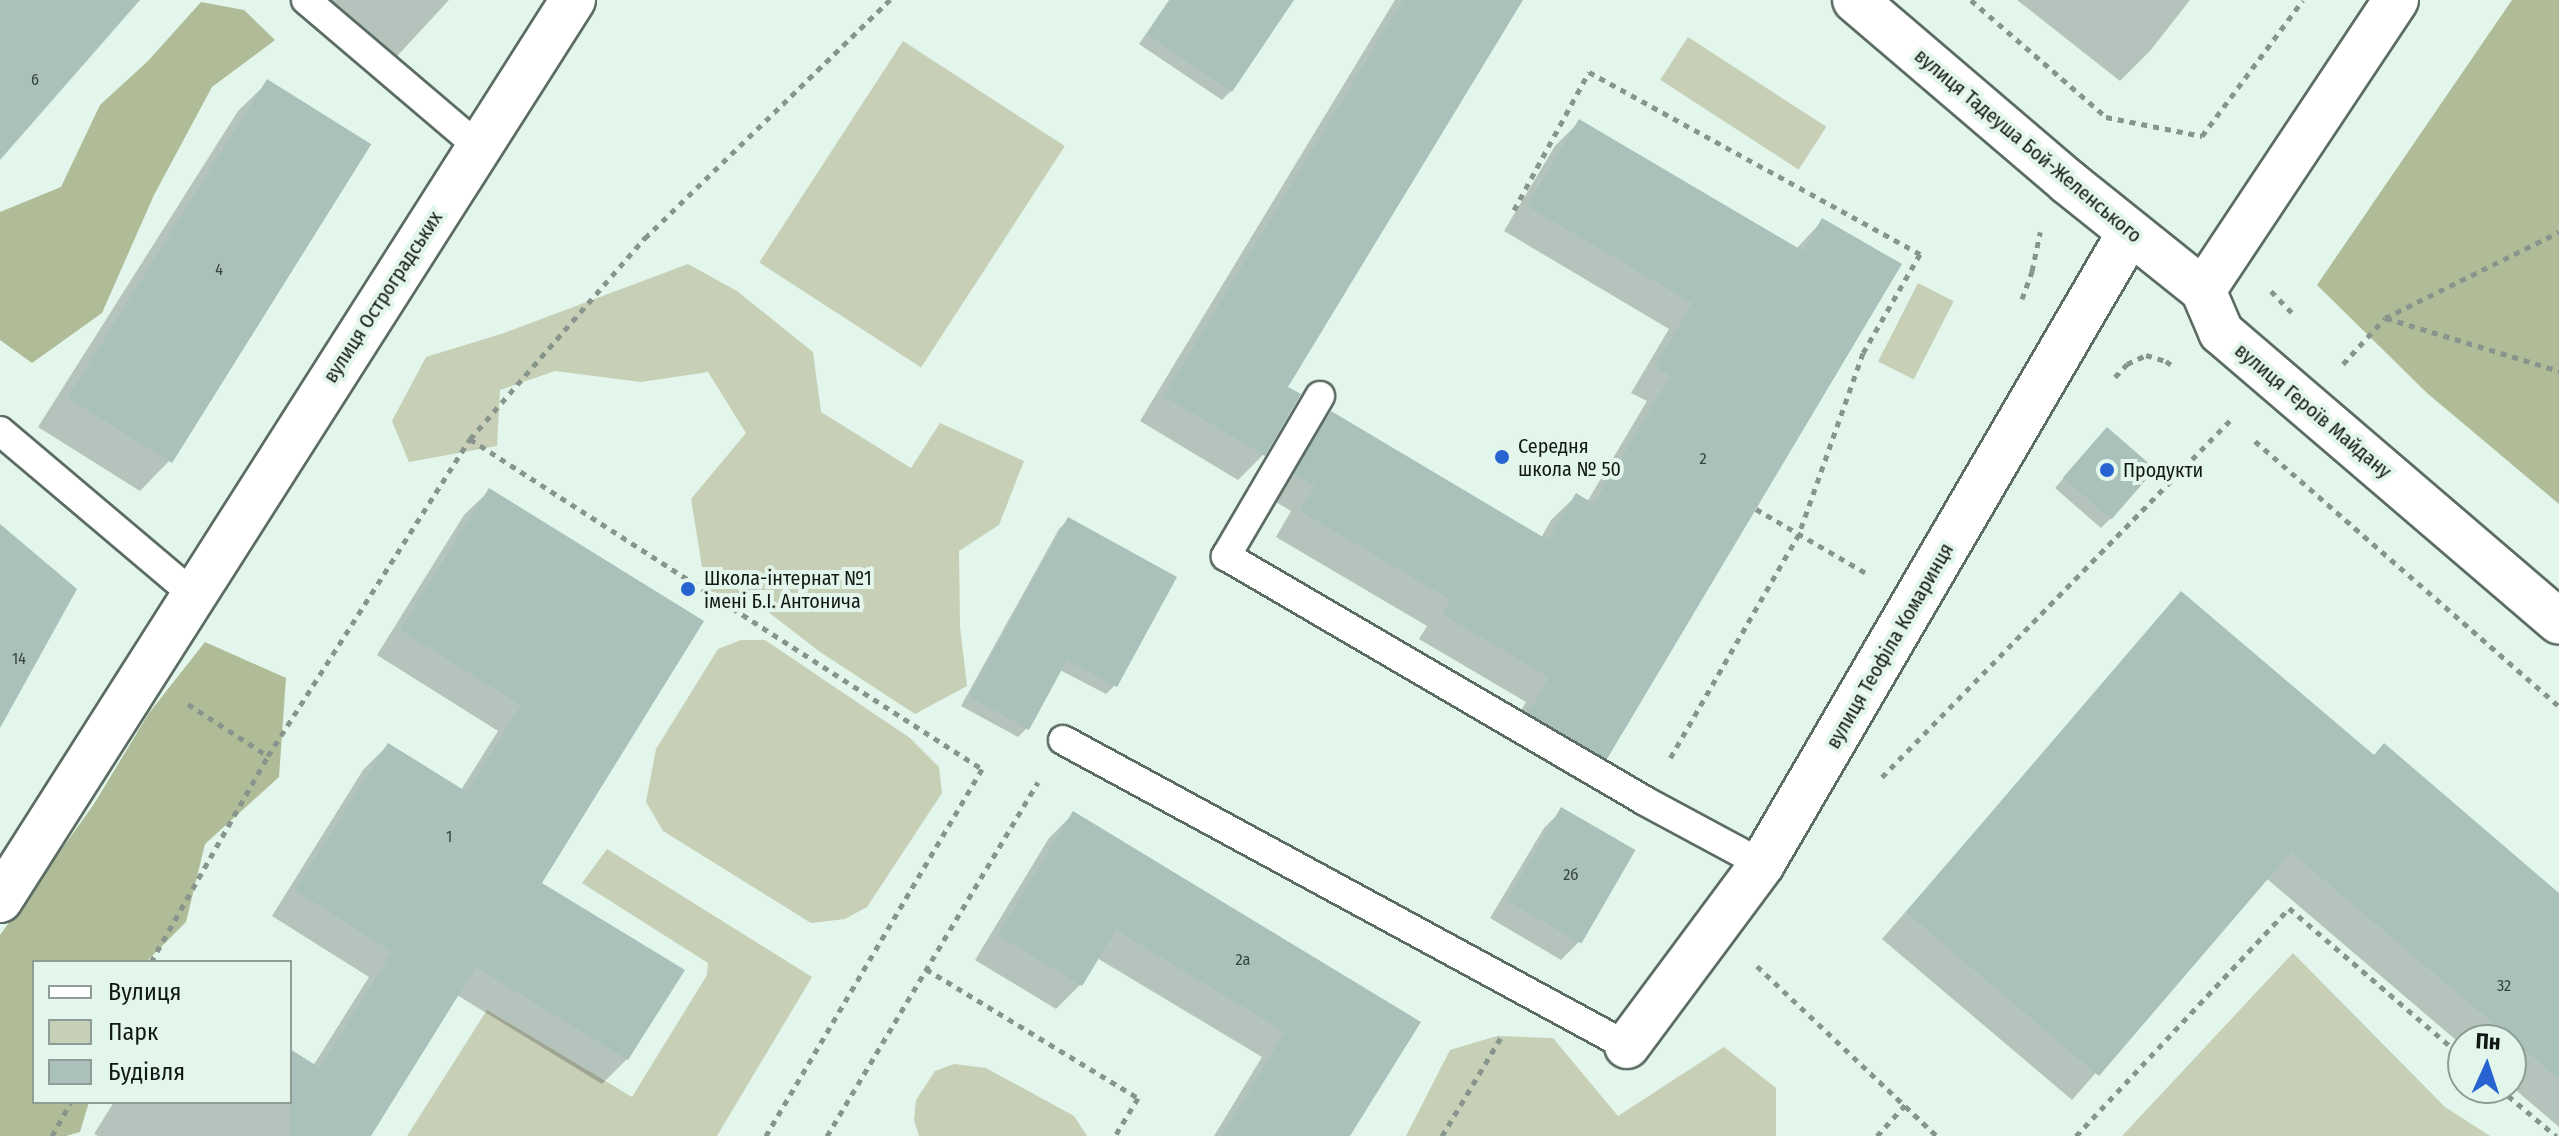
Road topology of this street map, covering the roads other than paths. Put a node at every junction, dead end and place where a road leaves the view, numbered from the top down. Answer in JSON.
{"nodes":[{"id":1,"x":306,"y":0,"type":"edge"},
{"id":2,"x":573,"y":0,"type":"edge"},
{"id":3,"x":1855,"y":0,"type":"edge"},
{"id":4,"x":2396,"y":0,"type":"edge"},
{"id":5,"x":479,"y":147,"type":"junction"},
{"id":6,"x":2130,"y":232,"type":"junction"},
{"id":7,"x":2203,"y":290,"type":"junction"},
{"id":8,"x":1320,"y":396,"type":"dead end"},
{"id":9,"x":0,"y":431,"type":"edge"},
{"id":10,"x":180,"y":582,"type":"junction"},
{"id":11,"x":2559,"y":622,"type":"edge"},
{"id":12,"x":1063,"y":740,"type":"road end"},
{"id":13,"x":1762,"y":864,"type":"junction"},
{"id":14,"x":3,"y":887,"type":"edge"},
{"id":15,"x":1627,"y":1046,"type":"joint"}],
"edges":[{"from":1,"to":5,"type":"lane"},
{"from":2,"to":5,"type":"street","name":"вулиця Остроградських"},
{"from":3,"to":6,"type":"street","name":"вулиця Тадеуша Бой-Желенського"},
{"from":4,"to":7,"type":"street"},
{"from":5,"to":10,"type":"street","name":"вулиця Остроградських"},
{"from":6,"to":7,"type":"street","name":"вулиця Тадеуша Бой-Желенського"},
{"from":6,"to":13,"type":"street","name":"вулиця Теофіла Комаринця"},
{"from":7,"to":11,"type":"street","name":"вулиця Героїв Майдану"},
{"from":8,"to":13,"type":"lane"},
{"from":9,"to":10,"type":"lane"},
{"from":10,"to":14,"type":"street","name":"вулиця Остроградських"},
{"from":12,"to":15,"type":"lane"},
{"from":13,"to":15,"type":"street","name":"вулиця Теофіла Комаринця"}]}
